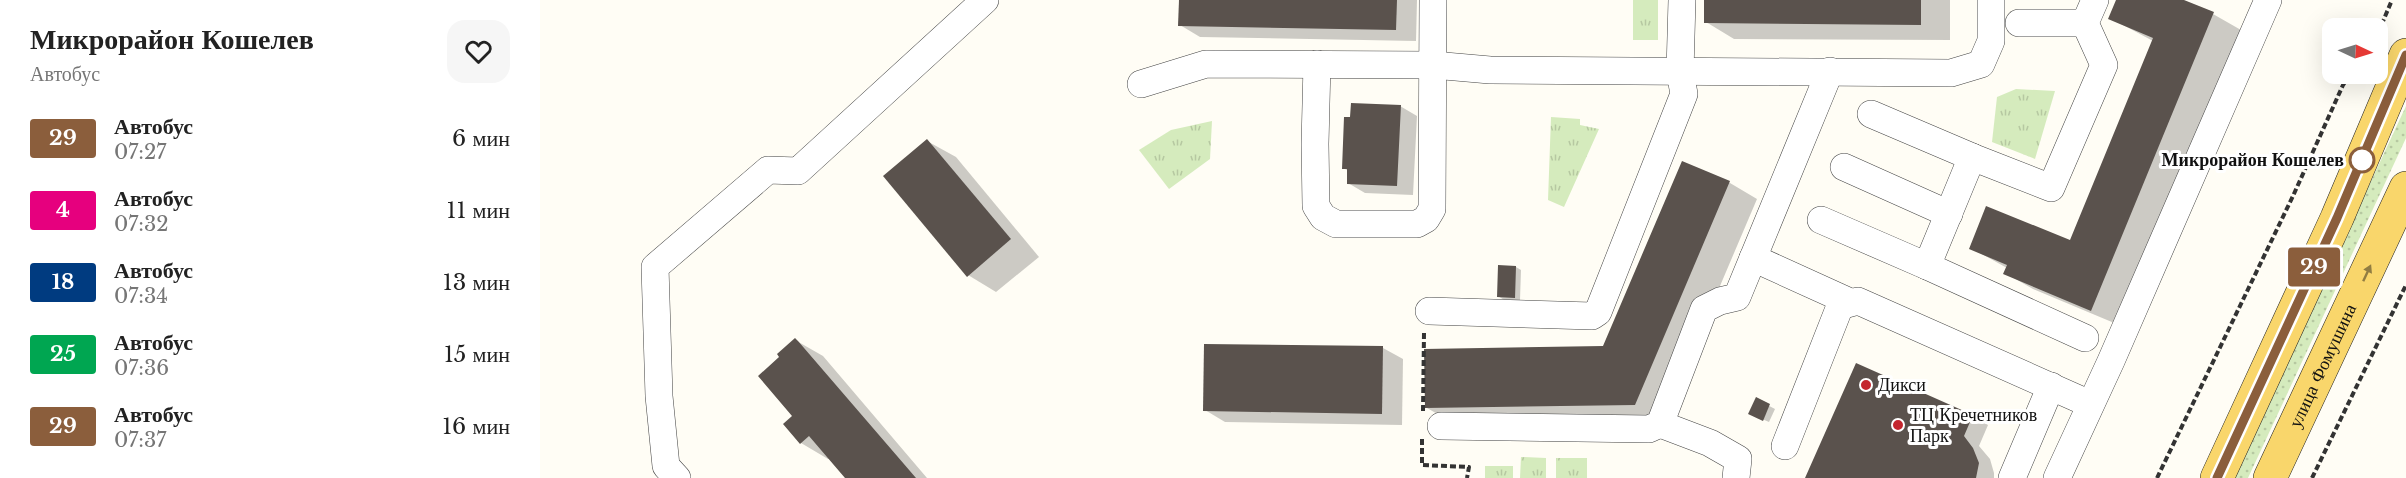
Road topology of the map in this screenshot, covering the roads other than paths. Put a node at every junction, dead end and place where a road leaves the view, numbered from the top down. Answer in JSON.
{"nodes":[{"id":1,"x":985,"y":0,"type":"edge"},
{"id":2,"x":1433,"y":0,"type":"edge"},
{"id":3,"x":1682,"y":0,"type":"edge"},
{"id":4,"x":1991,"y":0,"type":"edge"},
{"id":5,"x":2266,"y":0,"type":"edge"},
{"id":6,"x":2090,"y":11,"type":"edge"},
{"id":7,"x":2019,"y":23,"type":"dead end"},
{"id":8,"x":2406,"y":55,"type":"edge"},
{"id":9,"x":1317,"y":64,"type":"junction"},
{"id":10,"x":1432,"y":66,"type":"junction"},
{"id":11,"x":1830,"y":70,"type":"junction"},
{"id":12,"x":1680,"y":72,"type":"junction"},
{"id":13,"x":1141,"y":84,"type":"dead end"},
{"id":14,"x":1871,"y":114,"type":"dead end"},
{"id":15,"x":1972,"y":158,"type":"junction"},
{"id":16,"x":1844,"y":167,"type":"dead end"},
{"id":17,"x":2406,"y":188,"type":"edge"},
{"id":18,"x":1948,"y":213,"type":"junction"},
{"id":19,"x":1821,"y":220,"type":"dead end"},
{"id":20,"x":2397,"y":233,"type":"edge"},
{"id":21,"x":1753,"y":258,"type":"junction"},
{"id":22,"x":1927,"y":266,"type":"junction"},
{"id":23,"x":1850,"y":302,"type":"junction"},
{"id":24,"x":1429,"y":311,"type":"dead end"},
{"id":25,"x":2085,"y":338,"type":"dead end"},
{"id":26,"x":2050,"y":386,"type":"junction"},
{"id":27,"x":2090,"y":404,"type":"junction"},
{"id":28,"x":1660,"y":424,"type":"junction"},
{"id":29,"x":1441,"y":426,"type":"dead end"},
{"id":30,"x":1785,"y":446,"type":"dead end"},
{"id":31,"x":677,"y":478,"type":"edge"},
{"id":32,"x":1737,"y":478,"type":"edge"},
{"id":33,"x":2012,"y":478,"type":"edge"},
{"id":34,"x":2057,"y":478,"type":"edge"},
{"id":35,"x":2217,"y":478,"type":"edge"},
{"id":36,"x":2270,"y":478,"type":"edge"}],
"edges":[{"from":1,"to":31,"type":"street"},
{"from":2,"to":10,"type":"street"},
{"from":3,"to":12,"type":"street"},
{"from":4,"to":11,"type":"street"},
{"from":5,"to":27,"type":"street"},
{"from":6,"to":7,"type":"street"},
{"from":6,"to":15,"type":"street"},
{"from":8,"to":35,"type":"main road"},
{"from":9,"to":10,"type":"street"},
{"from":9,"to":10,"type":"street"},
{"from":9,"to":13,"type":"street"},
{"from":10,"to":12,"type":"street"},
{"from":11,"to":12,"type":"street"},
{"from":11,"to":21,"type":"street"},
{"from":12,"to":24,"type":"street"},
{"from":14,"to":15,"type":"street"},
{"from":15,"to":18,"type":"street"},
{"from":16,"to":18,"type":"street"},
{"from":17,"to":20,"type":"main road","name":"улица Фомушина"},
{"from":18,"to":22,"type":"street"},
{"from":19,"to":22,"type":"street"},
{"from":36,"to":20,"type":"main road","name":"улица Фомушина","one_way":true},
{"from":21,"to":23,"type":"street"},
{"from":21,"to":28,"type":"street"},
{"from":22,"to":25,"type":"street"},
{"from":23,"to":26,"type":"street"},
{"from":23,"to":30,"type":"street"},
{"from":26,"to":27,"type":"street"},
{"from":26,"to":33,"type":"street"},
{"from":27,"to":34,"type":"street"},
{"from":28,"to":29,"type":"street"},
{"from":28,"to":32,"type":"street"}]}
